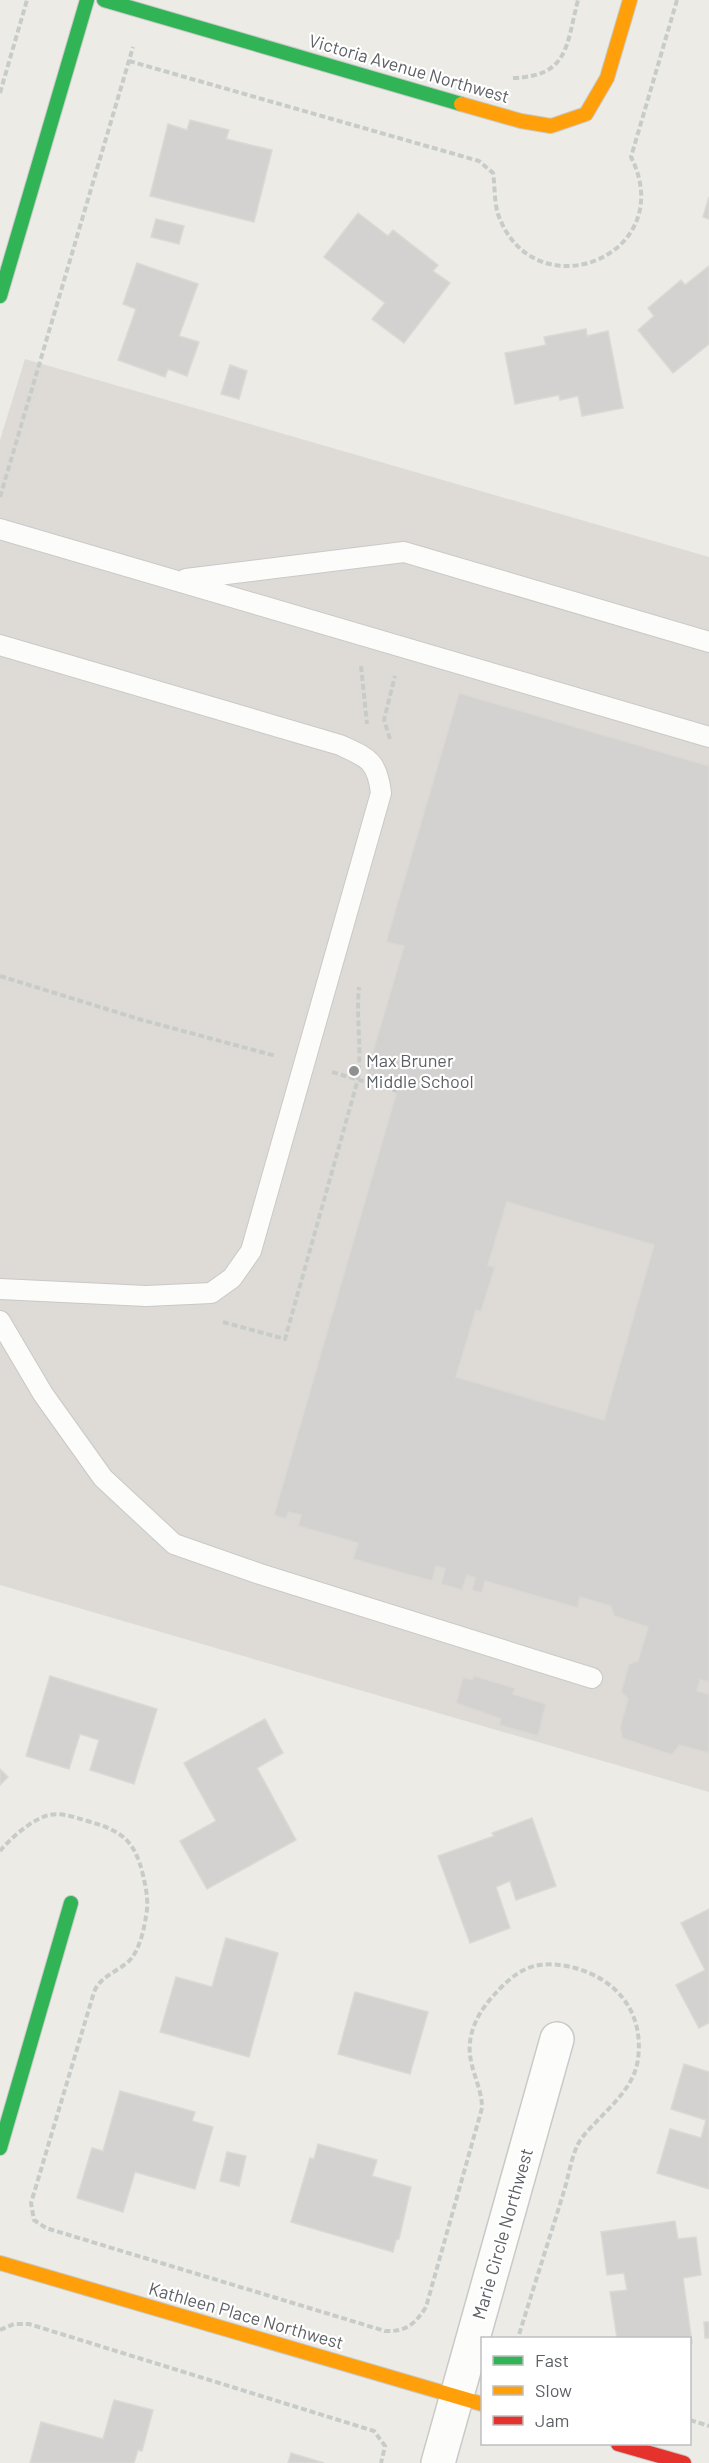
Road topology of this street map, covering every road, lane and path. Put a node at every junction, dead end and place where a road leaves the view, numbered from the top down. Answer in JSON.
{"nodes":[{"id":1,"x":27,"y":0,"type":"edge"},
{"id":2,"x":87,"y":0,"type":"edge"},
{"id":3,"x":104,"y":0,"type":"edge"},
{"id":4,"x":578,"y":0,"type":"edge"},
{"id":5,"x":630,"y":0,"type":"edge"},
{"id":6,"x":144,"y":11,"type":"junction"},
{"id":7,"x":509,"y":78,"type":"dead end"},
{"id":8,"x":0,"y":93,"type":"edge"},
{"id":9,"x":0,"y":296,"type":"edge"},
{"id":10,"x":0,"y":497,"type":"edge"},
{"id":11,"x":0,"y":529,"type":"edge"},
{"id":12,"x":177,"y":581,"type":"junction"},
{"id":13,"x":709,"y":642,"type":"edge"},
{"id":14,"x":0,"y":645,"type":"edge"},
{"id":15,"x":709,"y":737,"type":"edge"},
{"id":16,"x":0,"y":976,"type":"edge"},
{"id":17,"x":305,"y":1064,"type":"junction"},
{"id":18,"x":397,"y":1091,"type":"dead end"},
{"id":19,"x":0,"y":1289,"type":"edge"},
{"id":20,"x":0,"y":1321,"type":"edge"},
{"id":21,"x":592,"y":1678,"type":"dead end"},
{"id":22,"x":0,"y":1851,"type":"edge"},
{"id":23,"x":71,"y":1903,"type":"dead end"},
{"id":24,"x":557,"y":2039,"type":"dead end"},
{"id":25,"x":0,"y":2148,"type":"edge"},
{"id":26,"x":0,"y":2263,"type":"edge"},
{"id":27,"x":0,"y":2330,"type":"edge"},
{"id":28,"x":485,"y":2337,"type":"edge"},
{"id":29,"x":518,"y":2337,"type":"edge"},
{"id":30,"x":481,"y":2354,"type":"edge"},
{"id":31,"x":470,"y":2400,"type":"edge"},
{"id":32,"x":691,"y":2420,"type":"edge"},
{"id":33,"x":709,"y":2426,"type":"edge"},
{"id":34,"x":621,"y":2445,"type":"edge"},
{"id":35,"x":381,"y":2463,"type":"edge"},
{"id":36,"x":438,"y":2463,"type":"edge"},
{"id":37,"x":684,"y":2463,"type":"edge"}],
"edges":[{"from":1,"to":8,"type":"path"},
{"from":2,"to":9,"type":"street"},
{"from":3,"to":6,"type":"street","name":"Victoria Avenue Northwest"},
{"from":4,"to":7,"type":"path"},
{"from":5,"to":6,"type":"street","name":"Victoria Avenue Northwest"},
{"from":6,"to":10,"type":"path"},
{"from":11,"to":12,"type":"lane"},
{"from":12,"to":13,"type":"lane"},
{"from":12,"to":15,"type":"lane"},
{"from":14,"to":17,"type":"lane"},
{"from":16,"to":17,"type":"path"},
{"from":17,"to":18,"type":"path"},
{"from":17,"to":19,"type":"lane"},
{"from":20,"to":21,"type":"lane"},
{"from":22,"to":29,"type":"path"},
{"from":23,"to":25,"type":"street"},
{"from":24,"to":28,"type":"street","name":"Marie Circle Northwest"},
{"from":26,"to":31,"type":"street","name":"Kathleen Place Northwest"},
{"from":27,"to":35,"type":"path"},
{"from":30,"to":31,"type":"street","name":"Marie Circle Northwest"},
{"from":31,"to":36,"type":"street","name":"Marie Circle Northwest"},
{"from":32,"to":33,"type":"path"},
{"from":34,"to":37,"type":"street"}]}
